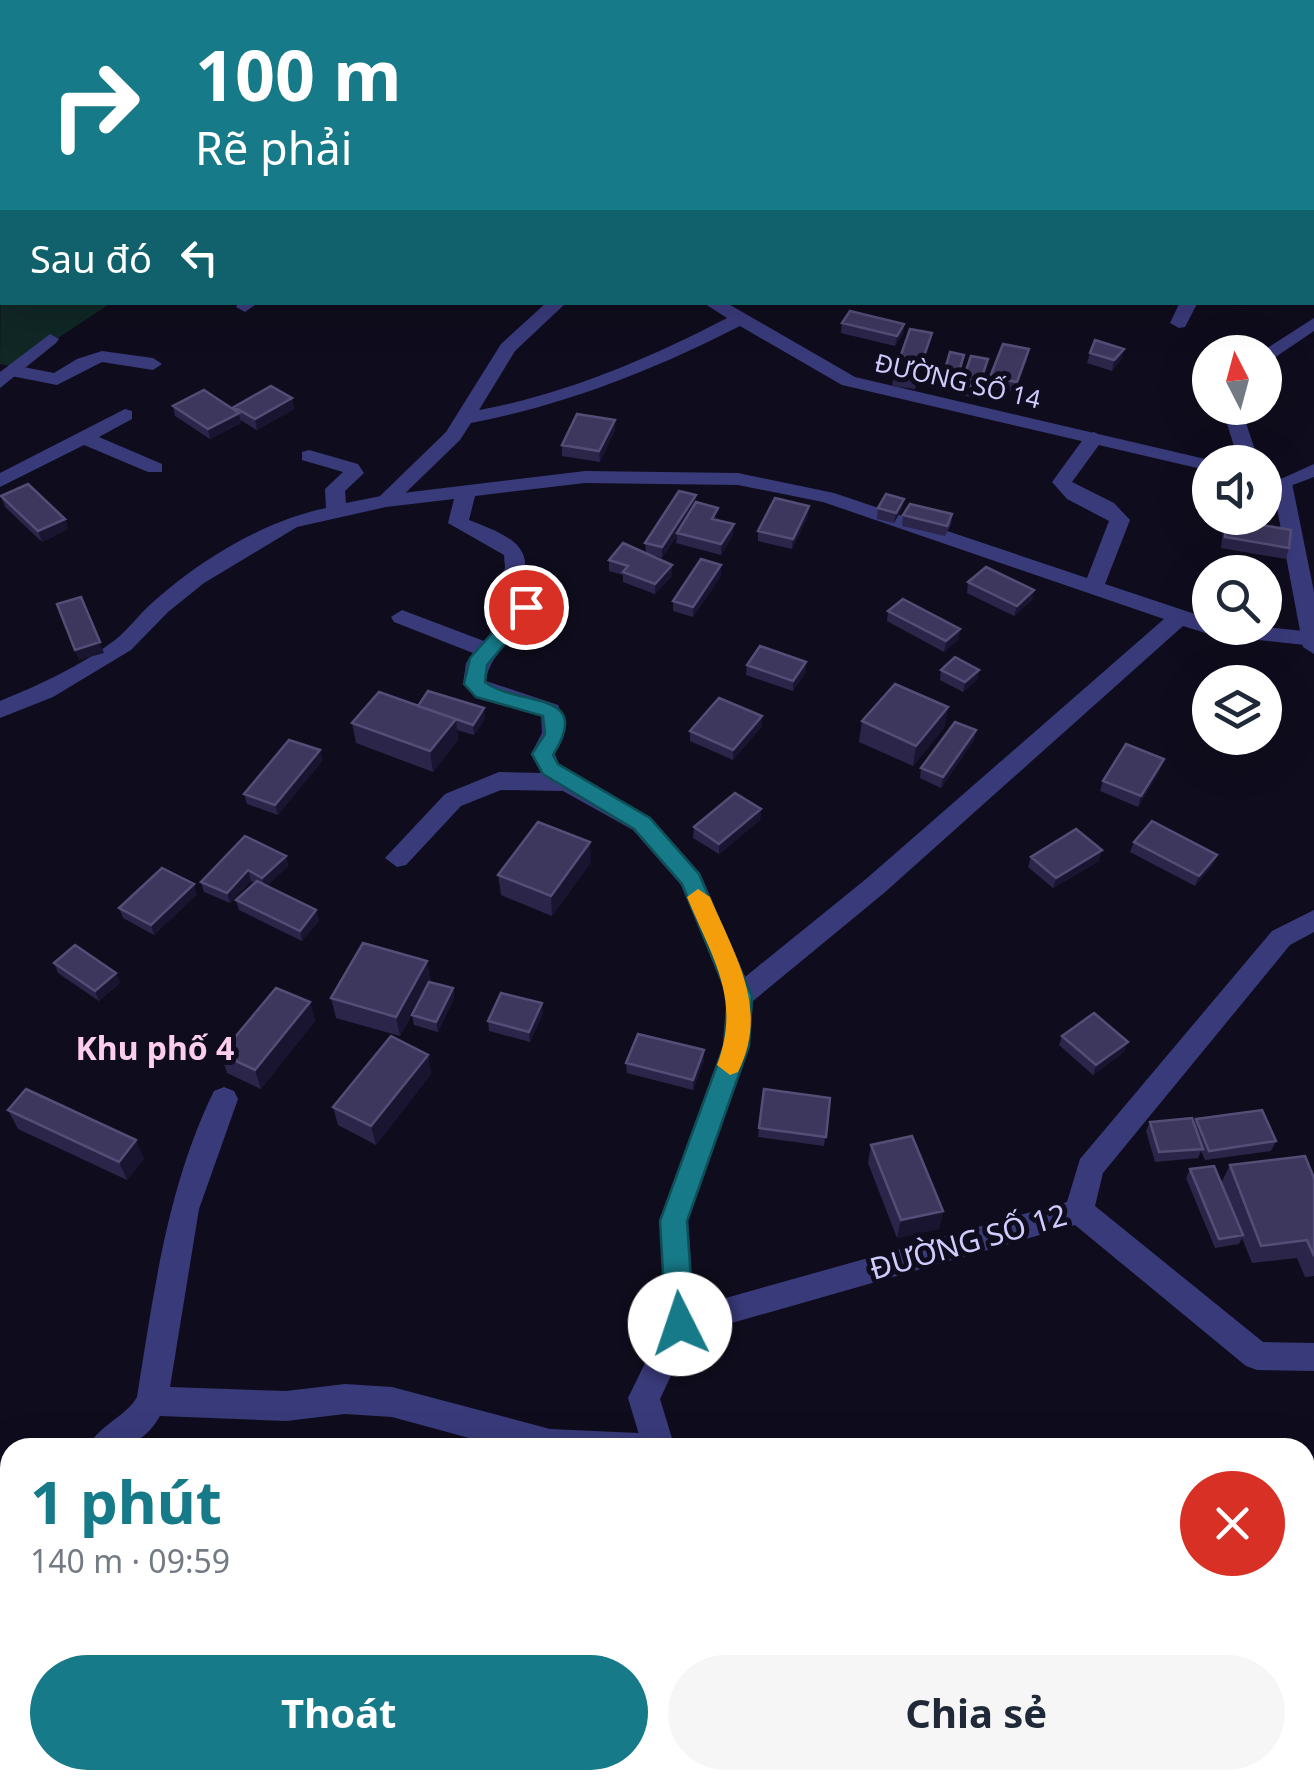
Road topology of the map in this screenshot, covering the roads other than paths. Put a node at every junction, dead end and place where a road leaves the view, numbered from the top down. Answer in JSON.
{"nodes":[{"id":1,"x":555,"y":305,"type":"edge"},
{"id":2,"x":716,"y":305,"type":"edge"},
{"id":3,"x":1188,"y":305,"type":"edge"},
{"id":4,"x":739,"y":319,"type":"junction"},
{"id":5,"x":1179,"y":323,"type":"dead end"},
{"id":6,"x":1314,"y":323,"type":"edge"},
{"id":7,"x":50,"y":339,"type":"dead end"},
{"id":8,"x":1282,"y":346,"type":"edge"},
{"id":9,"x":153,"y":364,"type":"dead end"},
{"id":10,"x":4,"y":373,"type":"edge"},
{"id":11,"x":125,"y":415,"type":"dead end"},
{"id":12,"x":462,"y":419,"type":"junction"},
{"id":13,"x":85,"y":438,"type":"junction"},
{"id":14,"x":1094,"y":438,"type":"junction"},
{"id":15,"x":309,"y":456,"type":"dead end"},
{"id":16,"x":1192,"y":461,"type":"edge"},
{"id":17,"x":156,"y":468,"type":"dead end"},
{"id":18,"x":1314,"y":470,"type":"edge"},
{"id":19,"x":2,"y":479,"type":"edge"},
{"id":20,"x":1282,"y":479,"type":"edge"},
{"id":21,"x":466,"y":493,"type":"junction"},
{"id":22,"x":386,"y":502,"type":"junction"},
{"id":23,"x":336,"y":510,"type":"junction"},
{"id":24,"x":1282,"y":518,"type":"edge"},
{"id":25,"x":1094,"y":586,"type":"junction"},
{"id":26,"x":402,"y":617,"type":"dead end"},
{"id":27,"x":1177,"y":620,"type":"junction"},
{"id":28,"x":1192,"y":623,"type":"edge"},
{"id":29,"x":1282,"y":638,"type":"edge"},
{"id":30,"x":1312,"y":643,"type":"edge"},
{"id":31,"x":487,"y":650,"type":"junction"},
{"id":32,"x":0,"y":710,"type":"edge"},
{"id":33,"x":567,"y":782,"type":"junction"},
{"id":34,"x":397,"y":858,"type":"dead end"},
{"id":35,"x":1314,"y":920,"type":"edge"},
{"id":36,"x":740,"y":996,"type":"junction"},
{"id":37,"x":224,"y":1099,"type":"dead end"},
{"id":38,"x":1079,"y":1210,"type":"junction"},
{"id":39,"x":680,"y":1324,"type":"junction"},
{"id":40,"x":1314,"y":1357,"type":"edge"},
{"id":41,"x":152,"y":1402,"type":"junction"},
{"id":42,"x":117,"y":1438,"type":"edge"},
{"id":43,"x":527,"y":1438,"type":"edge"},
{"id":44,"x":656,"y":1438,"type":"edge"}],
"edges":[{"from":1,"to":12,"type":"street"},
{"from":2,"to":4,"type":"street","name":"ĐƯỜNG SỐ 14"},
{"from":3,"to":5,"type":"street"},
{"from":4,"to":12,"type":"street"},
{"from":4,"to":14,"type":"street","name":"ĐƯỜNG SỐ 14"},
{"from":6,"to":8,"type":"street"},
{"from":7,"to":10,"type":"street"},
{"from":9,"to":10,"type":"street"},
{"from":11,"to":13,"type":"street"},
{"from":12,"to":22,"type":"street"},
{"from":13,"to":17,"type":"street"},
{"from":13,"to":19,"type":"street"},
{"from":14,"to":16,"type":"street","name":"ĐƯỜNG SỐ 14"},
{"from":14,"to":25,"type":"street"},
{"from":15,"to":23,"type":"street"},
{"from":18,"to":20,"type":"street"},
{"from":21,"to":22,"type":"street"},
{"from":21,"to":25,"type":"street"},
{"from":21,"to":31,"type":"street"},
{"from":22,"to":23,"type":"street"},
{"from":23,"to":32,"type":"street"},
{"from":24,"to":30,"type":"street"},
{"from":25,"to":27,"type":"street"},
{"from":26,"to":31,"type":"street"},
{"from":27,"to":28,"type":"street"},
{"from":27,"to":36,"type":"street"},
{"from":29,"to":30,"type":"street"},
{"from":31,"to":33,"type":"street"},
{"from":33,"to":34,"type":"street"},
{"from":33,"to":36,"type":"street"},
{"from":35,"to":38,"type":"street","name":"ĐƯỜNG SỐ 12"},
{"from":36,"to":39,"type":"street"},
{"from":37,"to":41,"type":"street"},
{"from":38,"to":39,"type":"street","name":"ĐƯỜNG SỐ 12"},
{"from":38,"to":40,"type":"street"},
{"from":39,"to":44,"type":"street"},
{"from":41,"to":42,"type":"street"},
{"from":41,"to":43,"type":"street"}]}
